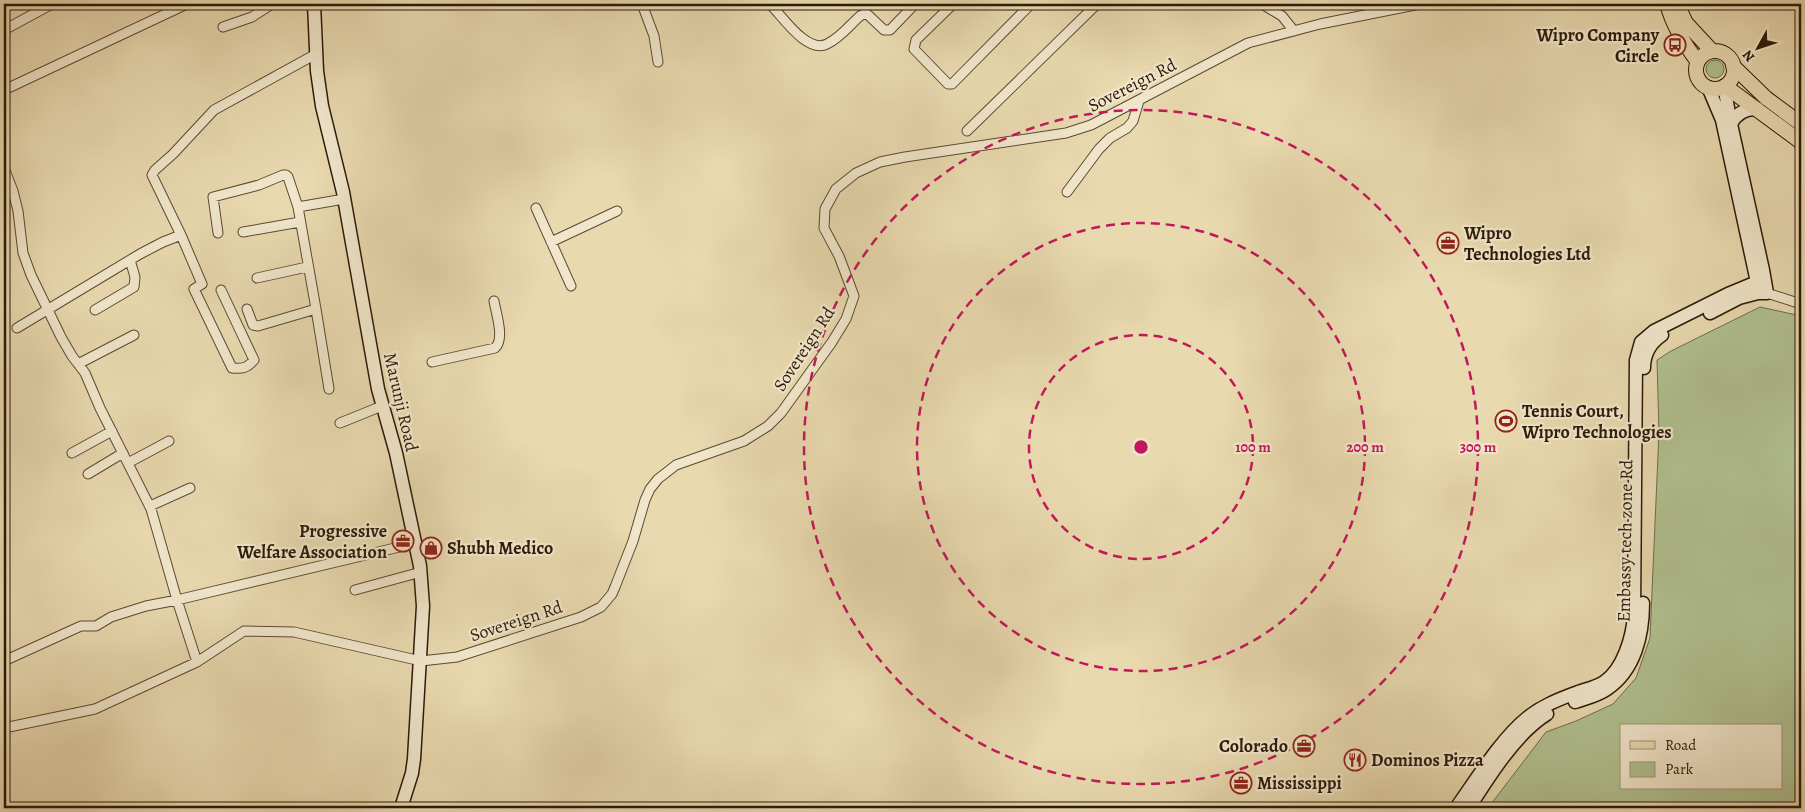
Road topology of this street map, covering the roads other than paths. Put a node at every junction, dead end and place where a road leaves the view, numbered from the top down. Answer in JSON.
{"nodes":[{"id":1,"x":52,"y":4,"type":"edge"},
{"id":2,"x":187,"y":4,"type":"edge"},
{"id":3,"x":272,"y":4,"type":"edge"},
{"id":4,"x":314,"y":4,"type":"edge"},
{"id":5,"x":642,"y":4,"type":"edge"},
{"id":6,"x":770,"y":4,"type":"edge"},
{"id":7,"x":915,"y":4,"type":"edge"},
{"id":8,"x":953,"y":4,"type":"edge"},
{"id":9,"x":1031,"y":4,"type":"edge"},
{"id":10,"x":1097,"y":4,"type":"edge"},
{"id":11,"x":1262,"y":4,"type":"edge"},
{"id":12,"x":1420,"y":4,"type":"edge"},
{"id":13,"x":1667,"y":4,"type":"edge"},
{"id":14,"x":1677,"y":4,"type":"edge"},
{"id":15,"x":222,"y":27,"type":"dead end"},
{"id":16,"x":4,"y":30,"type":"edge"},
{"id":17,"x":1294,"y":31,"type":"junction"},
{"id":18,"x":1712,"y":51,"type":"junction"},
{"id":19,"x":316,"y":54,"type":"junction"},
{"id":20,"x":658,"y":62,"type":"dead end"},
{"id":21,"x":1698,"y":62,"type":"junction"},
{"id":22,"x":1734,"y":66,"type":"junction"},
{"id":23,"x":1725,"y":86,"type":"junction"},
{"id":24,"x":1708,"y":87,"type":"junction"},
{"id":25,"x":4,"y":90,"type":"edge"},
{"id":26,"x":1138,"y":101,"type":"junction"},
{"id":27,"x":1758,"y":109,"type":"junction"},
{"id":28,"x":1731,"y":124,"type":"junction"},
{"id":29,"x":1801,"y":124,"type":"edge"},
{"id":30,"x":967,"y":131,"type":"dead end"},
{"id":31,"x":1801,"y":142,"type":"edge"},
{"id":32,"x":4,"y":168,"type":"edge"},
{"id":33,"x":1067,"y":192,"type":"dead end"},
{"id":34,"x":344,"y":199,"type":"junction"},
{"id":35,"x":298,"y":207,"type":"junction"},
{"id":36,"x":536,"y":208,"type":"dead end"},
{"id":37,"x":617,"y":211,"type":"dead end"},
{"id":38,"x":300,"y":222,"type":"junction"},
{"id":39,"x":243,"y":232,"type":"dead end"},
{"id":40,"x":218,"y":233,"type":"dead end"},
{"id":41,"x":181,"y":235,"type":"junction"},
{"id":42,"x":551,"y":242,"type":"junction"},
{"id":43,"x":130,"y":260,"type":"junction"},
{"id":44,"x":307,"y":267,"type":"junction"},
{"id":45,"x":257,"y":278,"type":"dead end"},
{"id":46,"x":571,"y":286,"type":"dead end"},
{"id":47,"x":1762,"y":287,"type":"junction"},
{"id":48,"x":221,"y":290,"type":"dead end"},
{"id":49,"x":494,"y":301,"type":"dead end"},
{"id":50,"x":1801,"y":304,"type":"edge"},
{"id":51,"x":47,"y":309,"type":"junction"},
{"id":52,"x":247,"y":309,"type":"dead end"},
{"id":53,"x":316,"y":309,"type":"junction"},
{"id":54,"x":95,"y":310,"type":"dead end"},
{"id":55,"x":17,"y":328,"type":"dead end"},
{"id":56,"x":134,"y":335,"type":"dead end"},
{"id":57,"x":432,"y":362,"type":"dead end"},
{"id":58,"x":78,"y":364,"type":"junction"},
{"id":59,"x":329,"y":389,"type":"dead end"},
{"id":60,"x":382,"y":406,"type":"junction"},
{"id":61,"x":340,"y":423,"type":"dead end"},
{"id":62,"x":112,"y":431,"type":"junction"},
{"id":63,"x":169,"y":440,"type":"dead end"},
{"id":64,"x":72,"y":453,"type":"dead end"},
{"id":65,"x":123,"y":453,"type":"junction"},
{"id":66,"x":128,"y":463,"type":"junction"},
{"id":67,"x":88,"y":474,"type":"dead end"},
{"id":68,"x":190,"y":488,"type":"dead end"},
{"id":69,"x":150,"y":506,"type":"junction"},
{"id":70,"x":416,"y":543,"type":"junction"},
{"id":71,"x":421,"y":572,"type":"junction"},
{"id":72,"x":355,"y":590,"type":"dead end"},
{"id":73,"x":177,"y":600,"type":"junction"},
{"id":74,"x":4,"y":661,"type":"edge"},
{"id":75,"x":198,"y":662,"type":"junction"},
{"id":76,"x":421,"y":662,"type":"junction"},
{"id":77,"x":4,"y":728,"type":"edge"},
{"id":78,"x":1484,"y":777,"type":"junction"},
{"id":79,"x":401,"y":808,"type":"edge"},
{"id":80,"x":1456,"y":808,"type":"edge"},
{"id":81,"x":1469,"y":808,"type":"edge"}],
"edges":[{"from":1,"to":16,"type":"street"},
{"from":2,"to":25,"type":"street"},
{"from":3,"to":15,"type":"street"},
{"from":4,"to":19,"type":"street","name":"Marunji Road"},
{"from":5,"to":20,"type":"street"},
{"from":6,"to":7,"type":"street"},
{"from":8,"to":9,"type":"street"},
{"from":10,"to":30,"type":"street"},
{"from":11,"to":17,"type":"street"},
{"from":12,"to":17,"type":"street","name":"Sovereign Rd"},
{"from":13,"to":21,"type":"main road"},
{"from":14,"to":18,"type":"main road"},
{"from":17,"to":26,"type":"street","name":"Sovereign Rd"},
{"from":18,"to":21,"type":"main road"},
{"from":18,"to":22,"type":"main road"},
{"from":19,"to":34,"type":"street","name":"Marunji Road"},
{"from":19,"to":41,"type":"street"},
{"from":21,"to":24,"type":"main road"},
{"from":22,"to":23,"type":"main road"},
{"from":22,"to":29,"type":"main road"},
{"from":23,"to":24,"type":"main road"},
{"from":23,"to":27,"type":"main road"},
{"from":23,"to":28,"type":"street"},
{"from":24,"to":47,"type":"street"},
{"from":26,"to":33,"type":"street"},
{"from":26,"to":76,"type":"street","name":"Sovereign Rd"},
{"from":27,"to":28,"type":"street"},
{"from":27,"to":31,"type":"main road"},
{"from":28,"to":47,"type":"street"},
{"from":32,"to":51,"type":"street"},
{"from":34,"to":35,"type":"street"},
{"from":34,"to":60,"type":"street","name":"Marunji Road"},
{"from":35,"to":38,"type":"street"},
{"from":35,"to":40,"type":"street"},
{"from":36,"to":42,"type":"street"},
{"from":37,"to":42,"type":"street"},
{"from":38,"to":39,"type":"street"},
{"from":38,"to":44,"type":"street"},
{"from":41,"to":43,"type":"street"},
{"from":41,"to":48,"type":"street"},
{"from":42,"to":46,"type":"street"},
{"from":43,"to":51,"type":"street"},
{"from":43,"to":54,"type":"street"},
{"from":44,"to":45,"type":"street"},
{"from":44,"to":53,"type":"street"},
{"from":47,"to":50,"type":"street"},
{"from":47,"to":78,"type":"street","name":"Embassy tech zone Rd"},
{"from":49,"to":57,"type":"street"},
{"from":51,"to":55,"type":"street"},
{"from":51,"to":58,"type":"street"},
{"from":52,"to":53,"type":"street"},
{"from":53,"to":59,"type":"street"},
{"from":56,"to":58,"type":"street"},
{"from":58,"to":62,"type":"street"},
{"from":60,"to":61,"type":"street"},
{"from":60,"to":70,"type":"street","name":"Marunji Road"},
{"from":62,"to":64,"type":"street"},
{"from":62,"to":65,"type":"street"},
{"from":63,"to":66,"type":"street"},
{"from":65,"to":66,"type":"street"},
{"from":65,"to":67,"type":"street"},
{"from":66,"to":69,"type":"street"},
{"from":68,"to":69,"type":"street"},
{"from":69,"to":73,"type":"street"},
{"from":70,"to":71,"type":"street","name":"Marunji Road"},
{"from":70,"to":73,"type":"street"},
{"from":71,"to":72,"type":"street"},
{"from":71,"to":76,"type":"street","name":"Marunji Road"},
{"from":73,"to":74,"type":"street"},
{"from":73,"to":75,"type":"street"},
{"from":75,"to":76,"type":"street"},
{"from":75,"to":77,"type":"street"},
{"from":76,"to":79,"type":"street","name":"Marunji Road"},
{"from":78,"to":80,"type":"street"},
{"from":78,"to":81,"type":"street","name":"Embassy tech zone Rd"}]}
